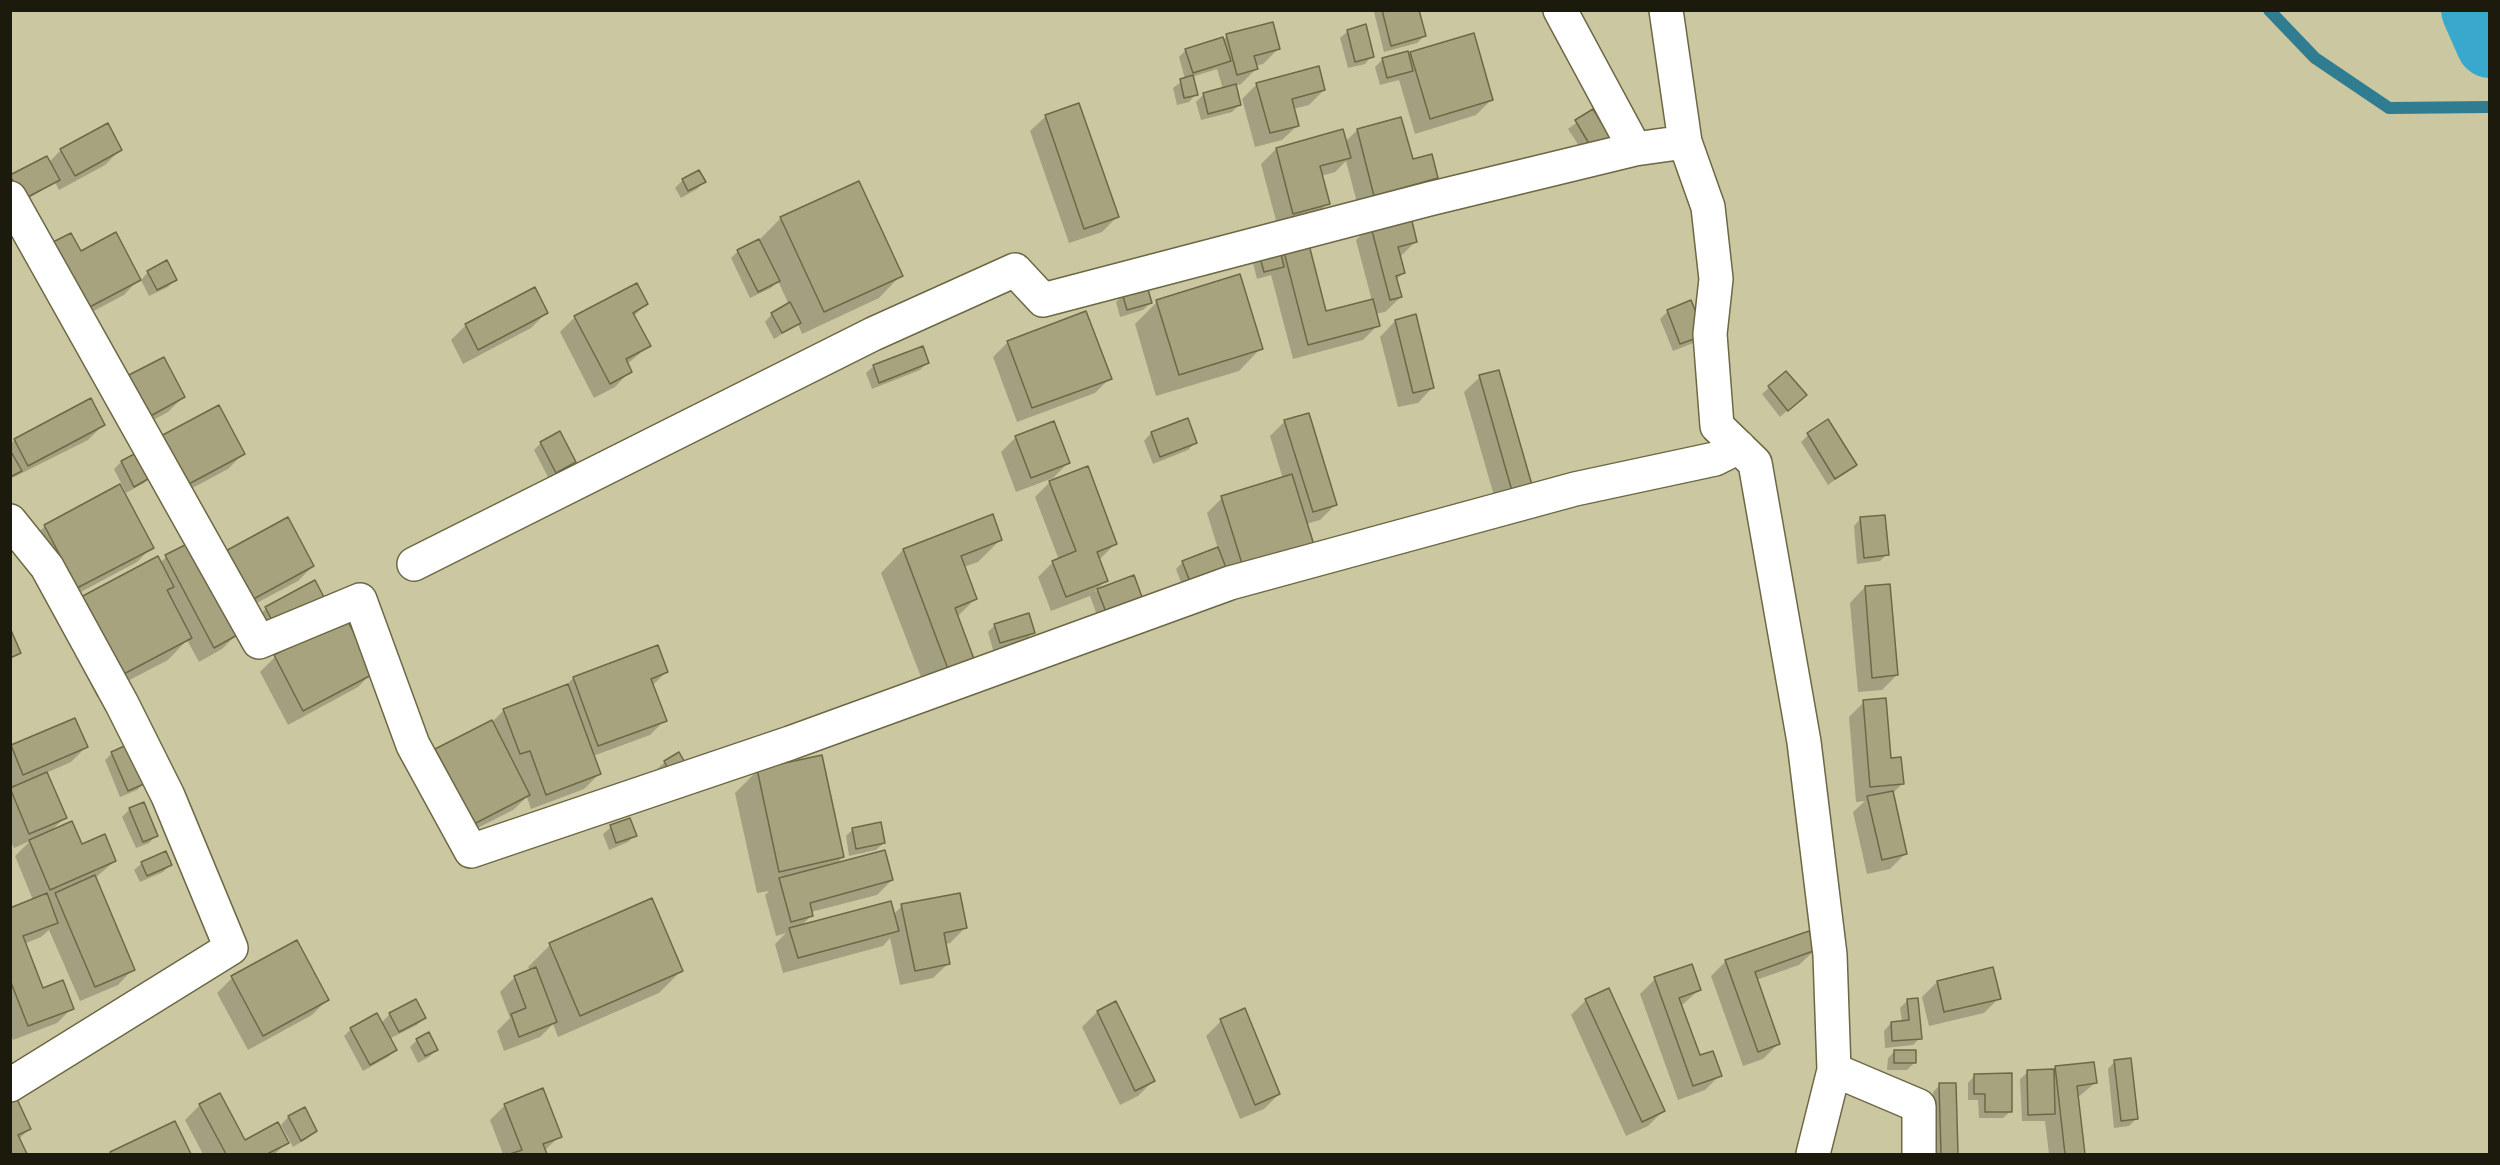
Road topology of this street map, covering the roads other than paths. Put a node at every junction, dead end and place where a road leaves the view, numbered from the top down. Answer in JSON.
{"nodes":[{"id":1,"x":1560,"y":10,"type":"edge"},
{"id":2,"x":1666,"y":10,"type":"edge"},
{"id":3,"x":1685,"y":142,"type":"junction"},
{"id":4,"x":1635,"y":149,"type":"junction"},
{"id":5,"x":10,"y":198,"type":"edge"},
{"id":6,"x":1739,"y":447,"type":"junction"},
{"id":7,"x":11,"y":523,"type":"edge"},
{"id":8,"x":414,"y":564,"type":"dead end"},
{"id":9,"x":1834,"y":1070,"type":"junction"},
{"id":10,"x":10,"y":1085,"type":"edge"},
{"id":11,"x":1813,"y":1155,"type":"edge"},
{"id":12,"x":1919,"y":1155,"type":"edge"}],
"edges":[{"from":1,"to":4,"type":"street"},
{"from":2,"to":3,"type":"street"},
{"from":3,"to":4,"type":"street"},
{"from":3,"to":6,"type":"street"},
{"from":4,"to":8,"type":"street"},
{"from":5,"to":6,"type":"street"},
{"from":6,"to":9,"type":"street"},
{"from":7,"to":10,"type":"street"},
{"from":9,"to":11,"type":"street"},
{"from":9,"to":12,"type":"street"}]}
